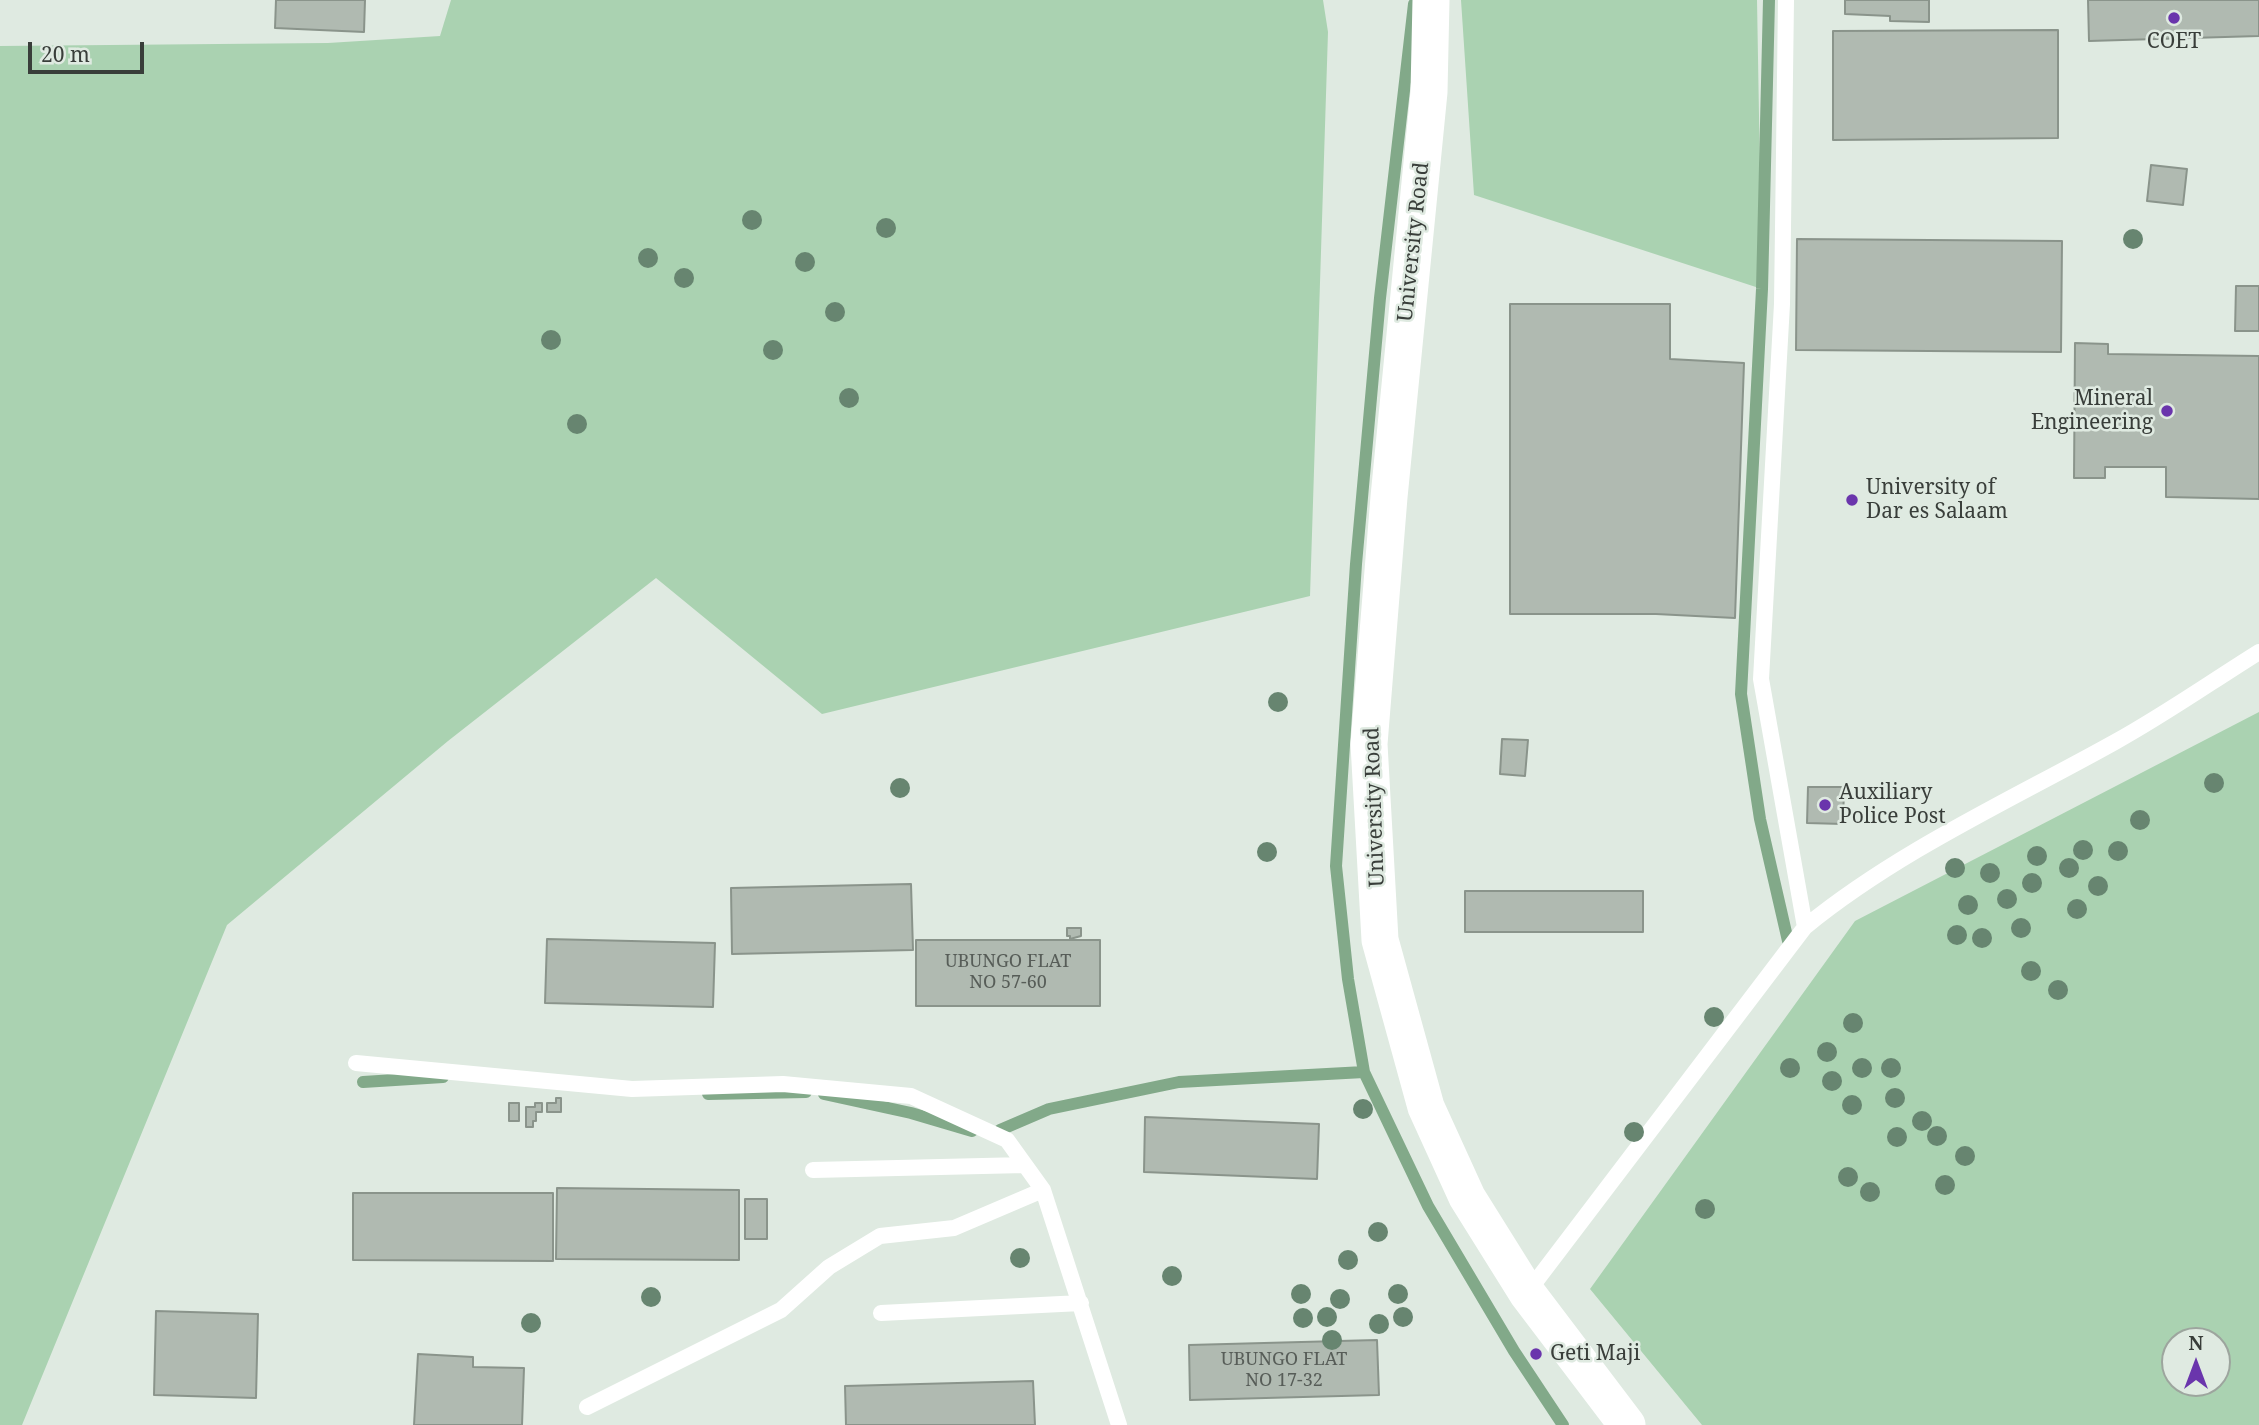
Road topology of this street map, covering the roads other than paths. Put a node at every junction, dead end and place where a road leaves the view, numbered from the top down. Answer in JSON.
{"nodes":[{"id":1,"x":1431,"y":0,"type":"edge"},
{"id":2,"x":1786,"y":0,"type":"edge"},
{"id":3,"x":2259,"y":652,"type":"edge"},
{"id":4,"x":1805,"y":927,"type":"junction"},
{"id":5,"x":356,"y":1063,"type":"dead end"},
{"id":6,"x":1025,"y":1165,"type":"junction"},
{"id":7,"x":813,"y":1170,"type":"dead end"},
{"id":8,"x":1043,"y":1190,"type":"junction"},
{"id":9,"x":1527,"y":1293,"type":"junction"},
{"id":10,"x":1081,"y":1303,"type":"junction"},
{"id":11,"x":881,"y":1313,"type":"dead end"},
{"id":12,"x":587,"y":1407,"type":"dead end"},
{"id":13,"x":1119,"y":1425,"type":"edge"},
{"id":14,"x":1627,"y":1425,"type":"edge"}],
"edges":[{"from":1,"to":9,"type":"street","name":"University Road"},
{"from":2,"to":4,"type":"lane"},
{"from":3,"to":4,"type":"lane"},
{"from":4,"to":9,"type":"lane"},
{"from":5,"to":6,"type":"lane"},
{"from":6,"to":7,"type":"lane"},
{"from":6,"to":8,"type":"lane"},
{"from":8,"to":10,"type":"lane"},
{"from":8,"to":12,"type":"lane"},
{"from":9,"to":14,"type":"street","name":"University Road"},
{"from":10,"to":11,"type":"lane"},
{"from":10,"to":13,"type":"lane"}]}
